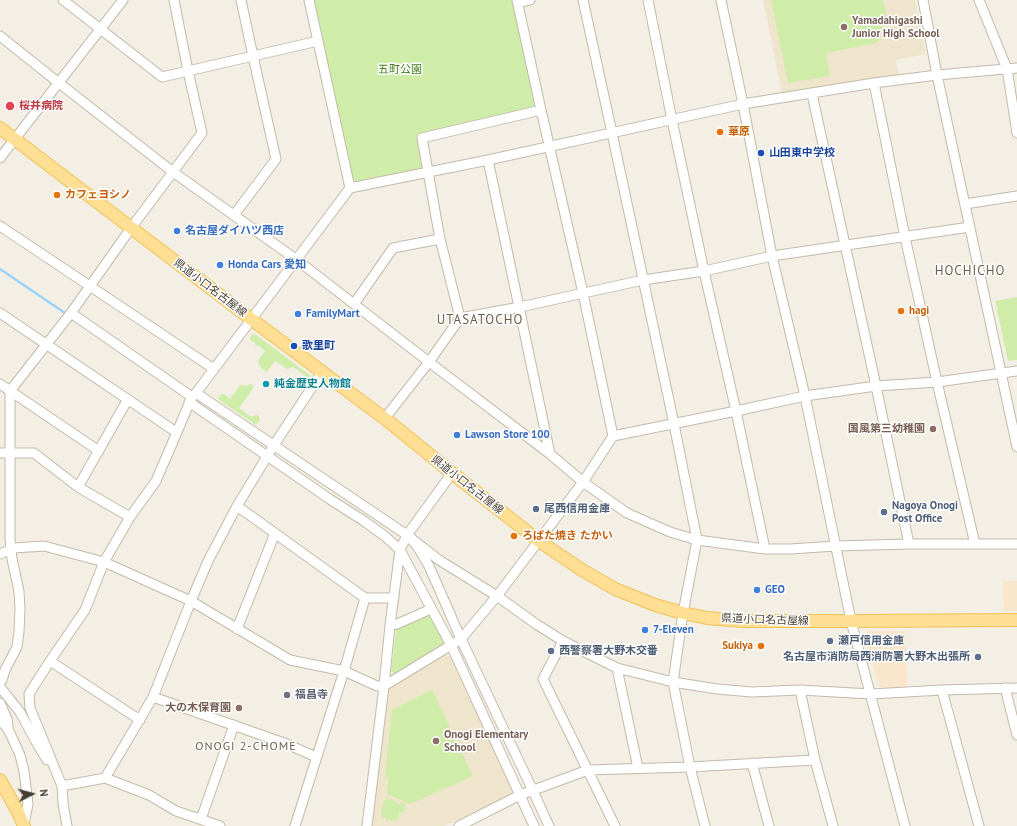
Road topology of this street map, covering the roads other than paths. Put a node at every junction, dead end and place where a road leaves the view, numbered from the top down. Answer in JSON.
{"nodes":[{"id":1,"x":63,"y":0,"type":"edge"},
{"id":2,"x":123,"y":0,"type":"edge"},
{"id":3,"x":174,"y":0,"type":"edge"},
{"id":4,"x":241,"y":0,"type":"edge"},
{"id":5,"x":310,"y":0,"type":"edge"},
{"id":6,"x":530,"y":0,"type":"edge"},
{"id":7,"x":583,"y":0,"type":"edge"},
{"id":8,"x":648,"y":0,"type":"edge"},
{"id":9,"x":721,"y":0,"type":"edge"},
{"id":10,"x":923,"y":0,"type":"edge"},
{"id":11,"x":979,"y":0,"type":"edge"},
{"id":12,"x":517,"y":1,"type":"edge"},
{"id":13,"x":100,"y":29,"type":"junction"},
{"id":14,"x":0,"y":36,"type":"edge"},
{"id":15,"x":318,"y":41,"type":"junction"},
{"id":16,"x":253,"y":56,"type":"junction"},
{"id":17,"x":1017,"y":68,"type":"edge"},
{"id":18,"x":1007,"y":70,"type":"junction"},
{"id":19,"x":188,"y":71,"type":"junction"},
{"id":20,"x":937,"y":75,"type":"junction"},
{"id":21,"x":59,"y":83,"type":"junction"},
{"id":22,"x":874,"y":84,"type":"junction"},
{"id":23,"x":812,"y":94,"type":"junction"},
{"id":24,"x":743,"y":104,"type":"junction"},
{"id":25,"x":541,"y":110,"type":"junction"},
{"id":26,"x":672,"y":120,"type":"junction"},
{"id":27,"x":0,"y":128,"type":"edge"},
{"id":28,"x":612,"y":133,"type":"junction"},
{"id":29,"x":1017,"y":133,"type":"edge"},
{"id":30,"x":14,"y":139,"type":"junction"},
{"id":31,"x":549,"y":147,"type":"junction"},
{"id":32,"x":0,"y":158,"type":"edge"},
{"id":33,"x":488,"y":160,"type":"junction"},
{"id":34,"x":174,"y":172,"type":"junction"},
{"id":35,"x":427,"y":172,"type":"junction"},
{"id":36,"x":350,"y":188,"type":"junction"},
{"id":37,"x":1017,"y":196,"type":"edge"},
{"id":38,"x":965,"y":204,"type":"junction"},
{"id":39,"x":234,"y":215,"type":"junction"},
{"id":40,"x":0,"y":226,"type":"edge"},
{"id":41,"x":970,"y":227,"type":"junction"},
{"id":42,"x":131,"y":228,"type":"junction"},
{"id":43,"x":905,"y":237,"type":"junction"},
{"id":44,"x":440,"y":239,"type":"junction"},
{"id":45,"x":846,"y":246,"type":"junction"},
{"id":46,"x":772,"y":256,"type":"junction"},
{"id":47,"x":296,"y":260,"type":"junction"},
{"id":48,"x":704,"y":271,"type":"junction"},
{"id":49,"x":643,"y":280,"type":"junction"},
{"id":50,"x":90,"y":286,"type":"junction"},
{"id":51,"x":583,"y":293,"type":"junction"},
{"id":52,"x":354,"y":304,"type":"junction"},
{"id":53,"x":520,"y":307,"type":"junction"},
{"id":54,"x":0,"y":313,"type":"edge"},
{"id":55,"x":70,"y":313,"type":"junction"},
{"id":56,"x":460,"y":318,"type":"junction"},
{"id":57,"x":250,"y":319,"type":"junction"},
{"id":58,"x":47,"y":344,"type":"junction"},
{"id":59,"x":429,"y":362,"type":"junction"},
{"id":60,"x":214,"y":369,"type":"junction"},
{"id":61,"x":1017,"y":371,"type":"edge"},
{"id":62,"x":322,"y":372,"type":"junction"},
{"id":63,"x":1001,"y":373,"type":"junction"},
{"id":64,"x":937,"y":382,"type":"junction"},
{"id":65,"x":0,"y":384,"type":"edge"},
{"id":66,"x":876,"y":386,"type":"junction"},
{"id":67,"x":10,"y":391,"type":"junction"},
{"id":68,"x":805,"y":396,"type":"junction"},
{"id":69,"x":192,"y":397,"type":"junction"},
{"id":70,"x":128,"y":398,"type":"junction"},
{"id":71,"x":736,"y":411,"type":"junction"},
{"id":72,"x":385,"y":418,"type":"junction"},
{"id":73,"x":674,"y":424,"type":"junction"},
{"id":74,"x":176,"y":432,"type":"junction"},
{"id":75,"x":613,"y":436,"type":"junction"},
{"id":76,"x":274,"y":445,"type":"junction"},
{"id":77,"x":1017,"y":447,"type":"edge"},
{"id":78,"x":99,"y":451,"type":"junction"},
{"id":79,"x":10,"y":452,"type":"junction"},
{"id":80,"x":0,"y":453,"type":"edge"},
{"id":81,"x":550,"y":454,"type":"junction"},
{"id":82,"x":267,"y":455,"type":"junction"},
{"id":83,"x":452,"y":473,"type":"junction"},
{"id":84,"x":583,"y":482,"type":"junction"},
{"id":85,"x":78,"y":487,"type":"junction"},
{"id":86,"x":237,"y":506,"type":"junction"},
{"id":87,"x":130,"y":518,"type":"junction"},
{"id":88,"x":275,"y":533,"type":"junction"},
{"id":89,"x":407,"y":535,"type":"junction"},
{"id":90,"x":697,"y":540,"type":"junction"},
{"id":91,"x":539,"y":541,"type":"junction"},
{"id":92,"x":909,"y":544,"type":"junction"},
{"id":93,"x":975,"y":544,"type":"junction"},
{"id":94,"x":1017,"y":544,"type":"edge"},
{"id":95,"x":836,"y":546,"type":"junction"},
{"id":96,"x":11,"y":549,"type":"junction"},
{"id":97,"x":765,"y":549,"type":"junction"},
{"id":98,"x":400,"y":550,"type":"junction"},
{"id":99,"x":0,"y":554,"type":"edge"},
{"id":100,"x":104,"y":562,"type":"junction"},
{"id":101,"x":497,"y":596,"type":"junction"},
{"id":102,"x":364,"y":598,"type":"junction"},
{"id":103,"x":394,"y":598,"type":"junction"},
{"id":104,"x":191,"y":600,"type":"junction"},
{"id":105,"x":431,"y":609,"type":"junction"},
{"id":106,"x":683,"y":613,"type":"junction"},
{"id":107,"x":1017,"y":620,"type":"edge"},
{"id":108,"x":852,"y":622,"type":"junction"},
{"id":109,"x":390,"y":625,"type":"junction"},
{"id":110,"x":237,"y":629,"type":"junction"},
{"id":111,"x":461,"y":639,"type":"junction"},
{"id":112,"x":563,"y":641,"type":"junction"},
{"id":113,"x":451,"y":645,"type":"junction"},
{"id":114,"x":50,"y":661,"type":"junction"},
{"id":115,"x":617,"y":668,"type":"junction"},
{"id":116,"x":344,"y":671,"type":"junction"},
{"id":117,"x":0,"y":682,"type":"edge"},
{"id":118,"x":673,"y":682,"type":"junction"},
{"id":119,"x":384,"y":686,"type":"junction"},
{"id":120,"x":0,"y":687,"type":"edge"},
{"id":121,"x":1005,"y":688,"type":"junction"},
{"id":122,"x":1017,"y":688,"type":"edge"},
{"id":123,"x":800,"y":690,"type":"junction"},
{"id":124,"x":942,"y":690,"type":"junction"},
{"id":125,"x":871,"y":694,"type":"junction"},
{"id":126,"x":153,"y":697,"type":"junction"},
{"id":127,"x":0,"y":703,"type":"edge"},
{"id":128,"x":0,"y":719,"type":"edge"},
{"id":129,"x":140,"y":720,"type":"junction"},
{"id":130,"x":234,"y":725,"type":"junction"},
{"id":131,"x":9,"y":731,"type":"junction"},
{"id":132,"x":1017,"y":735,"type":"edge"},
{"id":133,"x":316,"y":757,"type":"junction"},
{"id":134,"x":815,"y":760,"type":"junction"},
{"id":135,"x":752,"y":763,"type":"junction"},
{"id":136,"x":690,"y":767,"type":"junction"},
{"id":137,"x":638,"y":768,"type":"junction"},
{"id":138,"x":588,"y":770,"type":"junction"},
{"id":139,"x":105,"y":778,"type":"junction"},
{"id":140,"x":0,"y":780,"type":"edge"},
{"id":141,"x":62,"y":786,"type":"junction"},
{"id":142,"x":533,"y":791,"type":"junction"},
{"id":143,"x":520,"y":795,"type":"junction"},
{"id":144,"x":201,"y":819,"type":"junction"},
{"id":145,"x":24,"y":825,"type":"edge"},
{"id":146,"x":462,"y":825,"type":"edge"},
{"id":147,"x":66,"y":826,"type":"edge"},
{"id":148,"x":220,"y":826,"type":"edge"},
{"id":149,"x":295,"y":826,"type":"edge"},
{"id":150,"x":367,"y":826,"type":"edge"},
{"id":151,"x":534,"y":826,"type":"edge"},
{"id":152,"x":549,"y":826,"type":"edge"},
{"id":153,"x":615,"y":826,"type":"edge"},
{"id":154,"x":706,"y":826,"type":"edge"},
{"id":155,"x":769,"y":826,"type":"edge"},
{"id":156,"x":833,"y":826,"type":"edge"},
{"id":157,"x":905,"y":826,"type":"edge"},
{"id":158,"x":979,"y":826,"type":"edge"}],
"edges":[{"from":1,"to":13,"type":"street"},
{"from":2,"to":13,"type":"street"},
{"from":3,"to":19,"type":"street"},
{"from":4,"to":16,"type":"street"},
{"from":5,"to":15,"type":"street"},
{"from":6,"to":12,"type":"street"},
{"from":7,"to":28,"type":"street"},
{"from":8,"to":26,"type":"street"},
{"from":9,"to":24,"type":"street"},
{"from":10,"to":20,"type":"street"},
{"from":11,"to":18,"type":"street"},
{"from":12,"to":25,"type":"street"},
{"from":13,"to":19,"type":"street"},
{"from":13,"to":21,"type":"street"},
{"from":14,"to":21,"type":"street"},
{"from":15,"to":16,"type":"street"},
{"from":15,"to":36,"type":"street"},
{"from":16,"to":19,"type":"street"},
{"from":16,"to":39,"type":"street"},
{"from":17,"to":18,"type":"street"},
{"from":18,"to":20,"type":"street"},
{"from":18,"to":29,"type":"street"},
{"from":19,"to":34,"type":"street"},
{"from":20,"to":22,"type":"street"},
{"from":20,"to":38,"type":"street"},
{"from":21,"to":30,"type":"street"},
{"from":21,"to":34,"type":"street"},
{"from":22,"to":23,"type":"street"},
{"from":22,"to":43,"type":"street"},
{"from":23,"to":24,"type":"street"},
{"from":23,"to":45,"type":"street"},
{"from":24,"to":26,"type":"street"},
{"from":24,"to":46,"type":"street"},
{"from":25,"to":31,"type":"street"},
{"from":25,"to":35,"type":"street"},
{"from":26,"to":28,"type":"street"},
{"from":26,"to":48,"type":"street"},
{"from":27,"to":30,"type":"main road","name":"県道小口名古屋線"},
{"from":28,"to":31,"type":"street"},
{"from":28,"to":49,"type":"street"},
{"from":30,"to":32,"type":"street"},
{"from":30,"to":42,"type":"main road","name":"県道小口名古屋線"},
{"from":31,"to":33,"type":"street"},
{"from":31,"to":51,"type":"street"},
{"from":33,"to":35,"type":"street"},
{"from":33,"to":53,"type":"street"},
{"from":34,"to":39,"type":"street"},
{"from":34,"to":42,"type":"street"},
{"from":35,"to":36,"type":"street"},
{"from":35,"to":44,"type":"street"},
{"from":36,"to":47,"type":"street"},
{"from":37,"to":38,"type":"street"},
{"from":38,"to":41,"type":"street"},
{"from":39,"to":47,"type":"street"},
{"from":40,"to":50,"type":"street"},
{"from":41,"to":43,"type":"street"},
{"from":41,"to":63,"type":"street"},
{"from":42,"to":50,"type":"street"},
{"from":42,"to":57,"type":"main road","name":"県道小口名古屋線"},
{"from":43,"to":45,"type":"street"},
{"from":43,"to":64,"type":"street"},
{"from":44,"to":52,"type":"street"},
{"from":44,"to":56,"type":"street"},
{"from":45,"to":46,"type":"street"},
{"from":45,"to":66,"type":"street"},
{"from":46,"to":48,"type":"street"},
{"from":46,"to":68,"type":"street"},
{"from":47,"to":52,"type":"street"},
{"from":47,"to":57,"type":"street"},
{"from":48,"to":49,"type":"street"},
{"from":48,"to":71,"type":"street"},
{"from":49,"to":51,"type":"street"},
{"from":49,"to":73,"type":"street"},
{"from":50,"to":55,"type":"street"},
{"from":50,"to":60,"type":"street"},
{"from":51,"to":53,"type":"street"},
{"from":51,"to":75,"type":"street"},
{"from":52,"to":59,"type":"street"},
{"from":53,"to":56,"type":"street"},
{"from":53,"to":81,"type":"street"},
{"from":54,"to":58,"type":"street"},
{"from":55,"to":58,"type":"street"},
{"from":55,"to":69,"type":"street"},
{"from":56,"to":59,"type":"street"},
{"from":57,"to":60,"type":"street"},
{"from":57,"to":62,"type":"main road","name":"県道小口名古屋線"},
{"from":58,"to":67,"type":"street"},
{"from":58,"to":70,"type":"street"},
{"from":59,"to":72,"type":"street"},
{"from":59,"to":81,"type":"street"},
{"from":60,"to":69,"type":"street"},
{"from":61,"to":63,"type":"street"},
{"from":62,"to":72,"type":"main road","name":"県道小口名古屋線"},
{"from":62,"to":76,"type":"street"},
{"from":63,"to":64,"type":"street"},
{"from":63,"to":77,"type":"street"},
{"from":64,"to":66,"type":"street"},
{"from":64,"to":93,"type":"street"},
{"from":65,"to":67,"type":"street"},
{"from":66,"to":68,"type":"street"},
{"from":66,"to":92,"type":"street"},
{"from":67,"to":78,"type":"street"},
{"from":67,"to":79,"type":"street"},
{"from":68,"to":71,"type":"street"},
{"from":68,"to":95,"type":"street"},
{"from":69,"to":74,"type":"street"},
{"from":69,"to":76,"type":"street"},
{"from":69,"to":82,"type":"street"},
{"from":70,"to":74,"type":"street"},
{"from":70,"to":78,"type":"street"},
{"from":71,"to":73,"type":"street"},
{"from":71,"to":97,"type":"street"},
{"from":72,"to":83,"type":"main road","name":"県道小口名古屋線"},
{"from":73,"to":75,"type":"street"},
{"from":73,"to":90,"type":"street"},
{"from":74,"to":87,"type":"street"},
{"from":75,"to":84,"type":"street"},
{"from":76,"to":82,"type":"street"},
{"from":76,"to":89,"type":"street"},
{"from":78,"to":85,"type":"street"},
{"from":79,"to":80,"type":"street"},
{"from":79,"to":85,"type":"street"},
{"from":79,"to":96,"type":"street"},
{"from":81,"to":84,"type":"street"},
{"from":82,"to":86,"type":"street"},
{"from":82,"to":98,"type":"street"},
{"from":83,"to":89,"type":"street"},
{"from":83,"to":91,"type":"main road","name":"県道小口名古屋線"},
{"from":84,"to":90,"type":"street"},
{"from":84,"to":91,"type":"street"},
{"from":85,"to":87,"type":"street"},
{"from":86,"to":88,"type":"street"},
{"from":86,"to":104,"type":"street"},
{"from":87,"to":100,"type":"street"},
{"from":88,"to":102,"type":"street"},
{"from":88,"to":110,"type":"street"},
{"from":89,"to":98,"type":"street"},
{"from":89,"to":101,"type":"street"},
{"from":89,"to":111,"type":"street"},
{"from":90,"to":97,"type":"street"},
{"from":90,"to":106,"type":"street"},
{"from":91,"to":101,"type":"street"},
{"from":91,"to":106,"type":"main road","name":"県道小口名古屋線"},
{"from":92,"to":93,"type":"street"},
{"from":92,"to":95,"type":"street"},
{"from":93,"to":94,"type":"street"},
{"from":95,"to":97,"type":"street"},
{"from":95,"to":108,"type":"street"},
{"from":96,"to":99,"type":"street"},
{"from":96,"to":100,"type":"street"},
{"from":96,"to":117,"type":"street"},
{"from":98,"to":103,"type":"street"},
{"from":98,"to":105,"type":"street"},
{"from":100,"to":104,"type":"street"},
{"from":100,"to":114,"type":"street"},
{"from":101,"to":111,"type":"street"},
{"from":101,"to":112,"type":"street"},
{"from":102,"to":103,"type":"street"},
{"from":102,"to":116,"type":"street"},
{"from":103,"to":109,"type":"street"},
{"from":104,"to":110,"type":"street"},
{"from":104,"to":126,"type":"street"},
{"from":105,"to":109,"type":"street"},
{"from":105,"to":113,"type":"street"},
{"from":106,"to":108,"type":"main road","name":"県道小口名古屋線"},
{"from":106,"to":118,"type":"street"},
{"from":107,"to":108,"type":"main road","name":"県道小口名古屋線"},
{"from":108,"to":125,"type":"street"},
{"from":109,"to":119,"type":"street"},
{"from":110,"to":116,"type":"street"},
{"from":111,"to":113,"type":"street"},
{"from":111,"to":142,"type":"street"},
{"from":112,"to":115,"type":"street"},
{"from":112,"to":138,"type":"street"},
{"from":113,"to":119,"type":"street"},
{"from":113,"to":143,"type":"street"},
{"from":114,"to":129,"type":"street"},
{"from":114,"to":141,"type":"street"},
{"from":115,"to":118,"type":"street"},
{"from":115,"to":137,"type":"street"},
{"from":116,"to":119,"type":"street"},
{"from":116,"to":133,"type":"street"},
{"from":118,"to":123,"type":"street"},
{"from":118,"to":136,"type":"street"},
{"from":119,"to":150,"type":"street"},
{"from":120,"to":141,"type":"street"},
{"from":121,"to":122,"type":"street"},
{"from":121,"to":124,"type":"street"},
{"from":121,"to":132,"type":"street"},
{"from":123,"to":125,"type":"street"},
{"from":123,"to":134,"type":"street"},
{"from":124,"to":125,"type":"street"},
{"from":124,"to":158,"type":"street"},
{"from":125,"to":157,"type":"street"},
{"from":126,"to":129,"type":"street"},
{"from":126,"to":130,"type":"street"},
{"from":127,"to":131,"type":"street"},
{"from":128,"to":131,"type":"street"},
{"from":129,"to":139,"type":"street"},
{"from":130,"to":133,"type":"street"},
{"from":130,"to":144,"type":"street"},
{"from":131,"to":145,"type":"street"},
{"from":133,"to":149,"type":"street"},
{"from":134,"to":135,"type":"street"},
{"from":134,"to":156,"type":"street"},
{"from":135,"to":136,"type":"street"},
{"from":135,"to":155,"type":"street"},
{"from":136,"to":137,"type":"street"},
{"from":136,"to":154,"type":"street"},
{"from":137,"to":138,"type":"street"},
{"from":138,"to":142,"type":"street"},
{"from":138,"to":153,"type":"street"},
{"from":139,"to":141,"type":"street"},
{"from":139,"to":144,"type":"street"},
{"from":140,"to":145,"type":"main road"},
{"from":141,"to":147,"type":"street"},
{"from":142,"to":143,"type":"street"},
{"from":142,"to":152,"type":"street"},
{"from":143,"to":146,"type":"street"},
{"from":143,"to":151,"type":"street"},
{"from":144,"to":148,"type":"street"}]}
